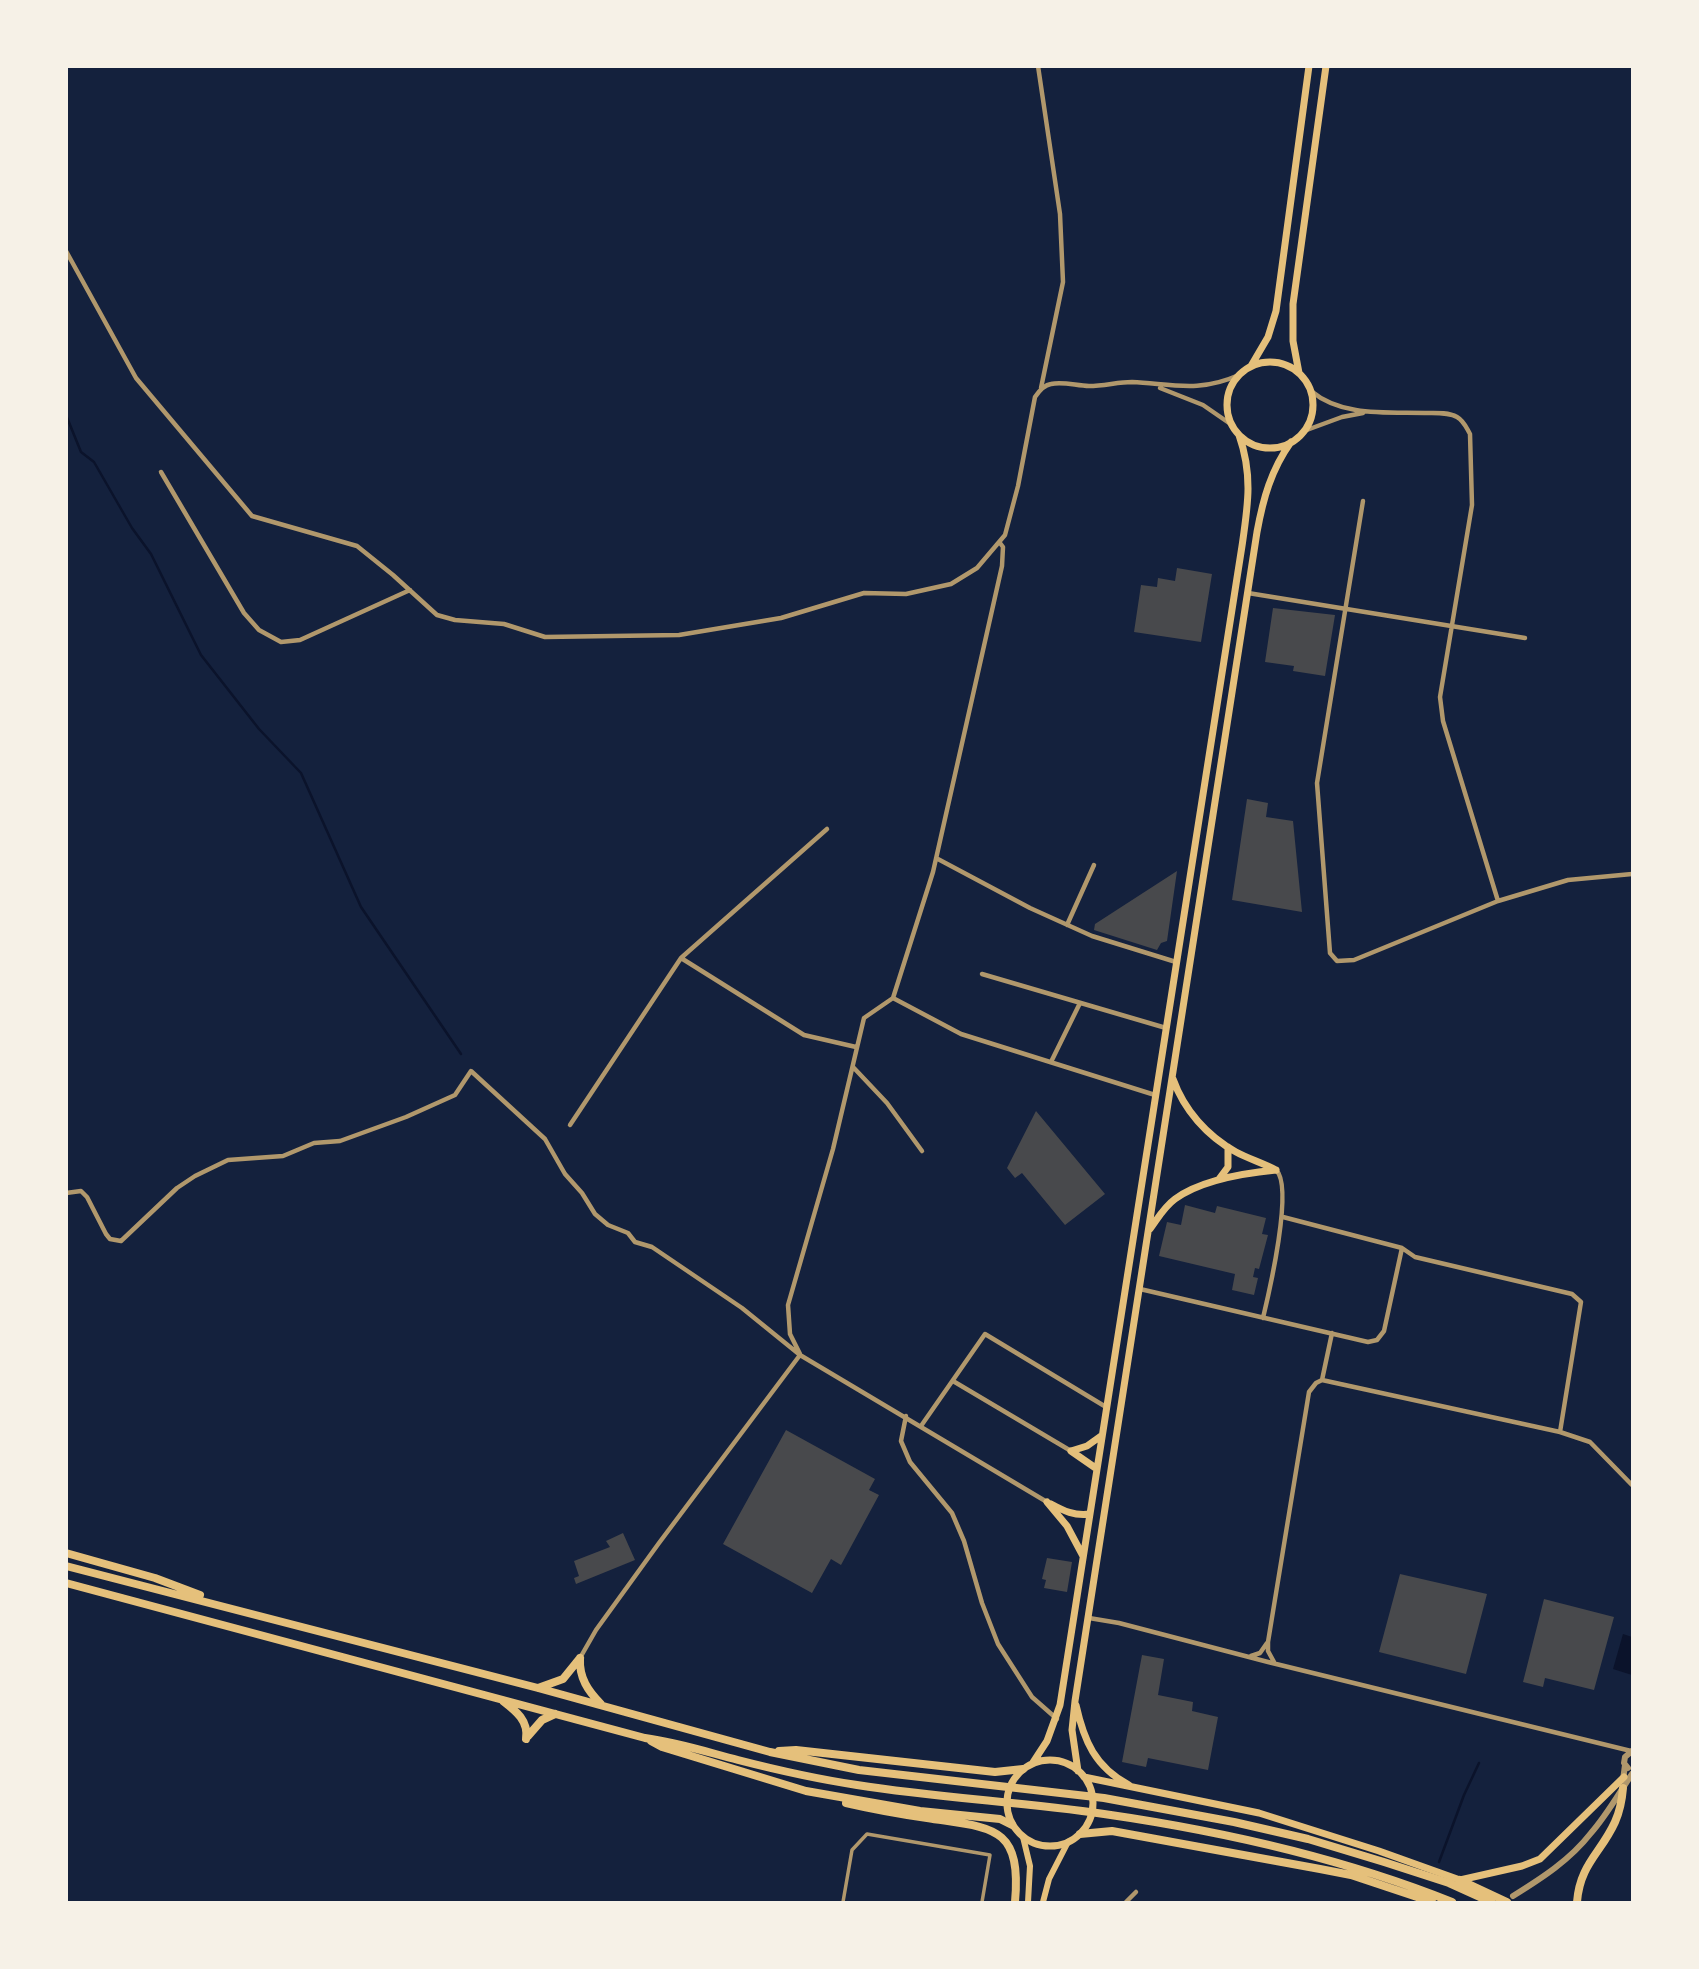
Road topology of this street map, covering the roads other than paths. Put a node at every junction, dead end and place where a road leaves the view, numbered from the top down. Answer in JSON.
{"nodes":[{"id":1,"x":1038,"y":66,"type":"edge"},
{"id":2,"x":1309,"y":66,"type":"edge"},
{"id":3,"x":1326,"y":66,"type":"edge"},
{"id":4,"x":66,"y":251,"type":"edge"},
{"id":5,"x":1251,"y":366,"type":"junction"},
{"id":6,"x":1299,"y":373,"type":"junction"},
{"id":7,"x":1238,"y":375,"type":"junction"},
{"id":8,"x":1153,"y":385,"type":"junction"},
{"id":9,"x":1041,"y":389,"type":"junction"},
{"id":10,"x":1311,"y":391,"type":"junction"},
{"id":11,"x":1369,"y":412,"type":"junction"},
{"id":12,"x":1232,"y":425,"type":"junction"},
{"id":13,"x":1304,"y":431,"type":"junction"},
{"id":14,"x":1239,"y":435,"type":"junction"},
{"id":15,"x":1291,"y":442,"type":"junction"},
{"id":16,"x":161,"y":472,"type":"dead end"},
{"id":17,"x":1363,"y":501,"type":"dead end"},
{"id":18,"x":1000,"y":543,"type":"junction"},
{"id":19,"x":410,"y":590,"type":"junction"},
{"id":20,"x":1248,"y":593,"type":"junction"},
{"id":21,"x":1344,"y":608,"type":"junction"},
{"id":22,"x":1452,"y":626,"type":"junction"},
{"id":23,"x":1525,"y":638,"type":"dead end"},
{"id":24,"x":827,"y":829,"type":"dead end"},
{"id":25,"x":936,"y":858,"type":"junction"},
{"id":26,"x":1094,"y":865,"type":"dead end"},
{"id":27,"x":1633,"y":874,"type":"edge"},
{"id":28,"x":1498,"y":901,"type":"junction"},
{"id":29,"x":1067,"y":925,"type":"junction"},
{"id":30,"x":681,"y":958,"type":"junction"},
{"id":31,"x":1176,"y":962,"type":"junction"},
{"id":32,"x":982,"y":974,"type":"dead end"},
{"id":33,"x":893,"y":998,"type":"junction"},
{"id":34,"x":1080,"y":1003,"type":"junction"},
{"id":35,"x":1166,"y":1028,"type":"junction"},
{"id":36,"x":856,"y":1047,"type":"junction"},
{"id":37,"x":1051,"y":1062,"type":"junction"},
{"id":38,"x":852,"y":1066,"type":"junction"},
{"id":39,"x":1172,"y":1075,"type":"junction"},
{"id":40,"x":1155,"y":1095,"type":"junction"},
{"id":41,"x":570,"y":1125,"type":"dead end"},
{"id":42,"x":1228,"y":1147,"type":"junction"},
{"id":43,"x":922,"y":1151,"type":"dead end"},
{"id":44,"x":1276,"y":1170,"type":"junction"},
{"id":45,"x":1216,"y":1182,"type":"junction"},
{"id":46,"x":66,"y":1193,"type":"edge"},
{"id":47,"x":1283,"y":1217,"type":"junction"},
{"id":48,"x":1148,"y":1233,"type":"junction"},
{"id":49,"x":1402,"y":1248,"type":"junction"},
{"id":50,"x":1139,"y":1289,"type":"junction"},
{"id":51,"x":1263,"y":1318,"type":"junction"},
{"id":52,"x":1332,"y":1333,"type":"junction"},
{"id":53,"x":800,"y":1355,"type":"junction"},
{"id":54,"x":1322,"y":1380,"type":"junction"},
{"id":55,"x":953,"y":1381,"type":"junction"},
{"id":56,"x":1106,"y":1407,"type":"junction"},
{"id":57,"x":906,"y":1416,"type":"junction"},
{"id":58,"x":921,"y":1426,"type":"junction"},
{"id":59,"x":1560,"y":1432,"type":"junction"},
{"id":60,"x":1102,"y":1436,"type":"junction"},
{"id":61,"x":1071,"y":1451,"type":"junction"},
{"id":62,"x":1097,"y":1469,"type":"junction"},
{"id":63,"x":1633,"y":1485,"type":"edge"},
{"id":64,"x":1047,"y":1502,"type":"junction"},
{"id":65,"x":1090,"y":1514,"type":"junction"},
{"id":66,"x":66,"y":1553,"type":"edge"},
{"id":67,"x":1083,"y":1556,"type":"junction"},
{"id":68,"x":66,"y":1566,"type":"edge"},
{"id":69,"x":66,"y":1583,"type":"edge"},
{"id":70,"x":235,"y":1608,"type":"junction"},
{"id":71,"x":1088,"y":1618,"type":"junction"},
{"id":72,"x":1268,"y":1642,"type":"junction"},
{"id":73,"x":1251,"y":1656,"type":"junction"},
{"id":74,"x":580,"y":1658,"type":"junction"},
{"id":75,"x":1274,"y":1662,"type":"junction"},
{"id":76,"x":538,"y":1688,"type":"junction"},
{"id":77,"x":501,"y":1699,"type":"junction"},
{"id":78,"x":1075,"y":1701,"type":"junction"},
{"id":79,"x":602,"y":1705,"type":"junction"},
{"id":80,"x":558,"y":1713,"type":"junction"},
{"id":81,"x":1057,"y":1719,"type":"junction"},
{"id":82,"x":645,"y":1738,"type":"junction"},
{"id":83,"x":1609,"y":1746,"type":"junction"},
{"id":84,"x":1632,"y":1751,"type":"edge"},
{"id":85,"x":770,"y":1752,"type":"junction"},
{"id":86,"x":1625,"y":1757,"type":"junction"},
{"id":87,"x":1032,"y":1764,"type":"junction"},
{"id":88,"x":1023,"y":1769,"type":"junction"},
{"id":89,"x":1081,"y":1774,"type":"junction"},
{"id":90,"x":1630,"y":1774,"type":"edge"},
{"id":91,"x":1134,"y":1787,"type":"junction"},
{"id":92,"x":1623,"y":1788,"type":"junction"},
{"id":93,"x":806,"y":1791,"type":"junction"},
{"id":94,"x":1615,"y":1799,"type":"junction"},
{"id":95,"x":1012,"y":1825,"type":"junction"},
{"id":96,"x":1080,"y":1834,"type":"junction"},
{"id":97,"x":1023,"y":1837,"type":"junction"},
{"id":98,"x":1068,"y":1842,"type":"junction"},
{"id":99,"x":1460,"y":1880,"type":"junction"},
{"id":100,"x":1136,"y":1892,"type":"dead end"},
{"id":101,"x":1404,"y":1892,"type":"junction"},
{"id":102,"x":1510,"y":1899,"type":"edge"},
{"id":103,"x":843,"y":1902,"type":"edge"},
{"id":104,"x":982,"y":1902,"type":"edge"},
{"id":105,"x":1015,"y":1902,"type":"edge"},
{"id":106,"x":1028,"y":1902,"type":"edge"},
{"id":107,"x":1043,"y":1902,"type":"edge"},
{"id":108,"x":1126,"y":1902,"type":"edge"},
{"id":109,"x":1411,"y":1902,"type":"edge"},
{"id":110,"x":1432,"y":1902,"type":"edge"},
{"id":111,"x":1452,"y":1902,"type":"edge"},
{"id":112,"x":1491,"y":1902,"type":"edge"},
{"id":113,"x":1577,"y":1902,"type":"edge"}],
"edges":[{"from":1,"to":9,"type":"street"},
{"from":2,"to":5,"type":"main road"},
{"from":3,"to":6,"type":"main road"},
{"from":4,"to":19,"type":"street"},
{"from":5,"to":6,"type":"main road"},
{"from":5,"to":7,"type":"main road"},
{"from":6,"to":10,"type":"main road"},
{"from":7,"to":8,"type":"street"},
{"from":7,"to":12,"type":"main road"},
{"from":8,"to":9,"type":"street"},
{"from":8,"to":12,"type":"street"},
{"from":9,"to":18,"type":"street"},
{"from":10,"to":11,"type":"street"},
{"from":10,"to":13,"type":"main road"},
{"from":11,"to":13,"type":"street"},
{"from":11,"to":22,"type":"street"},
{"from":12,"to":14,"type":"main road"},
{"from":13,"to":15,"type":"main road"},
{"from":14,"to":15,"type":"main road"},
{"from":14,"to":31,"type":"main road"},
{"from":15,"to":20,"type":"main road"},
{"from":16,"to":19,"type":"street"},
{"from":17,"to":21,"type":"street"},
{"from":18,"to":19,"type":"street"},
{"from":18,"to":25,"type":"street"},
{"from":20,"to":21,"type":"street"},
{"from":20,"to":39,"type":"main road"},
{"from":21,"to":22,"type":"street"},
{"from":21,"to":28,"type":"street"},
{"from":22,"to":23,"type":"street"},
{"from":22,"to":28,"type":"street"},
{"from":24,"to":30,"type":"street"},
{"from":25,"to":29,"type":"street"},
{"from":25,"to":33,"type":"street"},
{"from":26,"to":29,"type":"street"},
{"from":27,"to":28,"type":"street"},
{"from":29,"to":31,"type":"street"},
{"from":30,"to":36,"type":"street"},
{"from":30,"to":41,"type":"street"},
{"from":31,"to":35,"type":"main road"},
{"from":32,"to":34,"type":"street"},
{"from":33,"to":36,"type":"street"},
{"from":33,"to":37,"type":"street"},
{"from":34,"to":35,"type":"street"},
{"from":34,"to":37,"type":"street"},
{"from":35,"to":40,"type":"main road"},
{"from":36,"to":38,"type":"street"},
{"from":37,"to":40,"type":"street"},
{"from":38,"to":43,"type":"street"},
{"from":38,"to":53,"type":"street"},
{"from":39,"to":42,"type":"main road"},
{"from":39,"to":48,"type":"main road"},
{"from":40,"to":56,"type":"main road"},
{"from":42,"to":44,"type":"main road"},
{"from":42,"to":45,"type":"main road"},
{"from":44,"to":45,"type":"main road"},
{"from":44,"to":47,"type":"street"},
{"from":45,"to":48,"type":"main road"},
{"from":46,"to":53,"type":"street"},
{"from":47,"to":49,"type":"street"},
{"from":47,"to":51,"type":"street"},
{"from":48,"to":50,"type":"main road"},
{"from":49,"to":52,"type":"street"},
{"from":49,"to":59,"type":"street"},
{"from":50,"to":51,"type":"street"},
{"from":50,"to":71,"type":"main road"},
{"from":51,"to":52,"type":"street"},
{"from":52,"to":54,"type":"street"},
{"from":53,"to":57,"type":"street"},
{"from":53,"to":74,"type":"street"},
{"from":54,"to":59,"type":"street"},
{"from":54,"to":72,"type":"street"},
{"from":55,"to":56,"type":"street"},
{"from":55,"to":58,"type":"street"},
{"from":55,"to":61,"type":"street"},
{"from":56,"to":60,"type":"main road"},
{"from":57,"to":58,"type":"street"},
{"from":57,"to":81,"type":"street"},
{"from":58,"to":64,"type":"street"},
{"from":59,"to":63,"type":"street"},
{"from":60,"to":61,"type":"main road"},
{"from":60,"to":62,"type":"main road"},
{"from":61,"to":62,"type":"main road"},
{"from":62,"to":65,"type":"main road"},
{"from":64,"to":65,"type":"main road"},
{"from":64,"to":67,"type":"main road"},
{"from":65,"to":67,"type":"main road"},
{"from":66,"to":70,"type":"highway"},
{"from":67,"to":81,"type":"main road"},
{"from":68,"to":70,"type":"highway"},
{"from":69,"to":77,"type":"highway"},
{"from":70,"to":76,"type":"highway"},
{"from":71,"to":73,"type":"street"},
{"from":71,"to":78,"type":"main road"},
{"from":72,"to":73,"type":"street"},
{"from":72,"to":75,"type":"street"},
{"from":73,"to":75,"type":"street"},
{"from":74,"to":76,"type":"highway"},
{"from":74,"to":79,"type":"highway"},
{"from":75,"to":83,"type":"street"},
{"from":76,"to":79,"type":"highway"},
{"from":77,"to":80,"type":"highway"},
{"from":77,"to":80,"type":"highway"},
{"from":78,"to":89,"type":"main road"},
{"from":78,"to":91,"type":"main road"},
{"from":79,"to":85,"type":"highway"},
{"from":80,"to":82,"type":"highway"},
{"from":81,"to":87,"type":"main road"},
{"from":82,"to":93,"type":"highway"},
{"from":82,"to":111,"type":"highway"},
{"from":83,"to":84,"type":"street"},
{"from":83,"to":86,"type":"street"},
{"from":84,"to":86,"type":"street"},
{"from":85,"to":88,"type":"highway"},
{"from":85,"to":112,"type":"highway"},
{"from":86,"to":90,"type":"street"},
{"from":87,"to":88,"type":"main road"},
{"from":87,"to":89,"type":"main road"},
{"from":88,"to":95,"type":"main road"},
{"from":89,"to":91,"type":"main road"},
{"from":89,"to":96,"type":"main road"},
{"from":90,"to":92,"type":"street"},
{"from":90,"to":94,"type":"street"},
{"from":90,"to":99,"type":"main road"},
{"from":91,"to":99,"type":"main road"},
{"from":92,"to":94,"type":"street"},
{"from":92,"to":113,"type":"highway"},
{"from":93,"to":95,"type":"highway"},
{"from":93,"to":105,"type":"highway"},
{"from":94,"to":102,"type":"street"},
{"from":95,"to":97,"type":"main road"},
{"from":96,"to":98,"type":"main road"},
{"from":96,"to":101,"type":"highway"},
{"from":97,"to":98,"type":"main road"},
{"from":97,"to":106,"type":"main road"},
{"from":98,"to":107,"type":"main road"},
{"from":99,"to":102,"type":"highway"},
{"from":100,"to":108,"type":"street"},
{"from":101,"to":109,"type":"highway"},
{"from":101,"to":110,"type":"highway"},
{"from":103,"to":104,"type":"street"}]}
